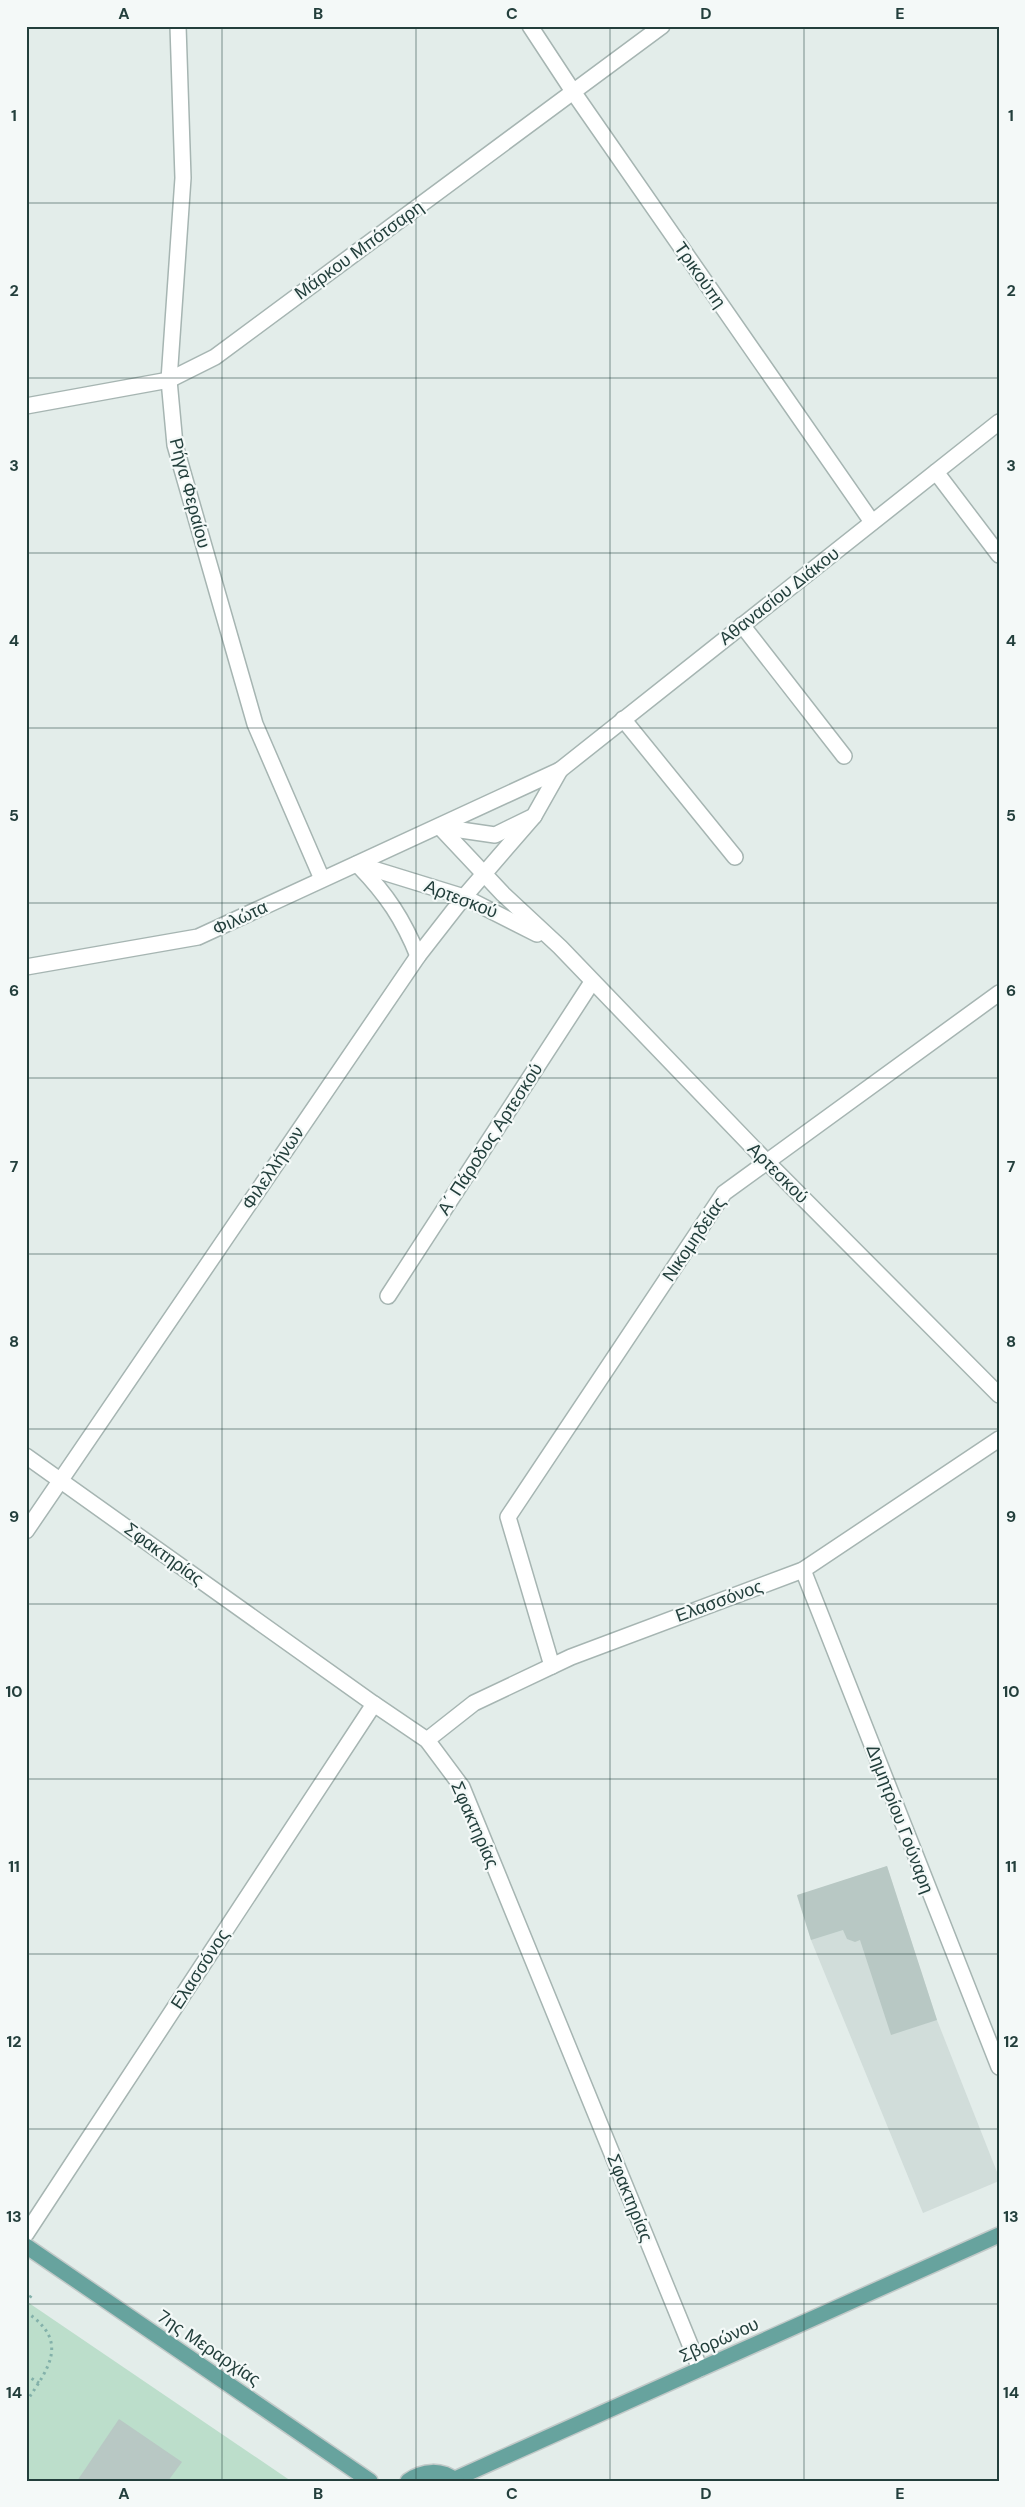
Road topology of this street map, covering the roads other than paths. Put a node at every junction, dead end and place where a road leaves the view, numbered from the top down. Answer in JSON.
{"nodes":[{"id":1,"x":178,"y":26,"type":"edge"},
{"id":2,"x":530,"y":26,"type":"edge"},
{"id":3,"x":662,"y":26,"type":"edge"},
{"id":4,"x":574,"y":92,"type":"junction"},
{"id":5,"x":169,"y":380,"type":"junction"},
{"id":6,"x":26,"y":406,"type":"edge"},
{"id":7,"x":999,"y":422,"type":"edge"},
{"id":8,"x":936,"y":472,"type":"junction"},
{"id":9,"x":872,"y":522,"type":"junction"},
{"id":10,"x":999,"y":555,"type":"edge"},
{"id":11,"x":742,"y":625,"type":"junction"},
{"id":12,"x":623,"y":719,"type":"junction"},
{"id":13,"x":844,"y":756,"type":"dead end"},
{"id":14,"x":560,"y":770,"type":"junction"},
{"id":15,"x":534,"y":816,"type":"junction"},
{"id":16,"x":440,"y":827,"type":"junction"},
{"id":17,"x":736,"y":857,"type":"dead end"},
{"id":18,"x":357,"y":864,"type":"junction"},
{"id":19,"x":484,"y":874,"type":"junction"},
{"id":20,"x":322,"y":879,"type":"junction"},
{"id":21,"x":464,"y":896,"type":"junction"},
{"id":22,"x":560,"y":947,"type":"junction"},
{"id":23,"x":418,"y":956,"type":"junction"},
{"id":24,"x":26,"y":967,"type":"edge"},
{"id":25,"x":592,"y":982,"type":"junction"},
{"id":26,"x":999,"y":993,"type":"edge"},
{"id":27,"x":766,"y":1162,"type":"junction"},
{"id":28,"x":388,"y":1296,"type":"dead end"},
{"id":29,"x":999,"y":1395,"type":"edge"},
{"id":30,"x":999,"y":1439,"type":"edge"},
{"id":31,"x":26,"y":1456,"type":"edge"},
{"id":32,"x":61,"y":1480,"type":"junction"},
{"id":33,"x":26,"y":1531,"type":"edge"},
{"id":34,"x":803,"y":1570,"type":"junction"},
{"id":35,"x":552,"y":1666,"type":"junction"},
{"id":36,"x":374,"y":1704,"type":"junction"},
{"id":37,"x":428,"y":1740,"type":"junction"},
{"id":38,"x":999,"y":2067,"type":"edge"},
{"id":39,"x":26,"y":2234,"type":"edge"},
{"id":40,"x":999,"y":2234,"type":"edge"},
{"id":41,"x":26,"y":2246,"type":"edge"},
{"id":42,"x":700,"y":2369,"type":"junction"},
{"id":43,"x":456,"y":2480,"type":"edge"},
{"id":44,"x":370,"y":2481,"type":"edge"},
{"id":45,"x":408,"y":2481,"type":"edge"}],
"edges":[{"from":1,"to":5,"type":"street","name":"Ρήγα Φεραίου"},
{"from":2,"to":4,"type":"street","name":"Τρικούπη"},
{"from":3,"to":4,"type":"street","name":"Μάρκου Μπότσαρη"},
{"from":4,"to":5,"type":"street","name":"Μάρκου Μπότσαρη"},
{"from":4,"to":9,"type":"street","name":"Τρικούπη"},
{"from":5,"to":6,"type":"street","name":"Μάρκου Μπότσαρη"},
{"from":5,"to":20,"type":"street","name":"Ρήγα Φεραίου"},
{"from":7,"to":8,"type":"street","name":"Αθανασίου Διάκου"},
{"from":8,"to":9,"type":"street","name":"Αθανασίου Διάκου"},
{"from":8,"to":10,"type":"street"},
{"from":9,"to":11,"type":"street","name":"Αθανασίου Διάκου"},
{"from":11,"to":12,"type":"street","name":"Αθανασίου Διάκου"},
{"from":11,"to":13,"type":"street"},
{"from":12,"to":14,"type":"street","name":"Αθανασίου Διάκου"},
{"from":12,"to":17,"type":"street"},
{"from":14,"to":15,"type":"street","name":"Αθανασίου Διάκου"},
{"from":14,"to":16,"type":"street","name":"Αθανασίου Διάκου"},
{"from":15,"to":16,"type":"street"},
{"from":15,"to":19,"type":"street","name":"Φιλελλήνων"},
{"from":16,"to":18,"type":"street","name":"Φιλώτα"},
{"from":16,"to":19,"type":"street","name":"Αρτεσκού"},
{"from":18,"to":20,"type":"street","name":"Φιλώτα"},
{"from":18,"to":21,"type":"street","name":"Αρτεσκού"},
{"from":18,"to":23,"type":"street"},
{"from":19,"to":21,"type":"street","name":"Φιλελλήνων"},
{"from":19,"to":22,"type":"street","name":"Αρτεσκού"},
{"from":20,"to":24,"type":"street","name":"Φιλώτα"},
{"from":21,"to":22,"type":"street","name":"Αρτεσκού"},
{"from":21,"to":23,"type":"street","name":"Φιλελλήνων"},
{"from":22,"to":25,"type":"street","name":"Αρτεσκού"},
{"from":23,"to":32,"type":"street","name":"Φιλελλήνων"},
{"from":25,"to":27,"type":"street","name":"Αρτεσκού"},
{"from":25,"to":28,"type":"street","name":"Α΄ Πάροδος Αρτεσκού"},
{"from":26,"to":27,"type":"street","name":"Νικομηδείας"},
{"from":27,"to":29,"type":"street","name":"Αρτεσκού"},
{"from":27,"to":35,"type":"street","name":"Νικομηδείας"},
{"from":30,"to":34,"type":"street","name":"Ελασσόνος"},
{"from":31,"to":32,"type":"street","name":"Σφακτηρίας"},
{"from":32,"to":33,"type":"street","name":"Φιλελλήνων"},
{"from":32,"to":36,"type":"street","name":"Σφακτηρίας"},
{"from":34,"to":35,"type":"street","name":"Ελασσόνος"},
{"from":34,"to":38,"type":"street","name":"Δημητρίου Γούναρη"},
{"from":35,"to":37,"type":"street","name":"Ελασσόνος"},
{"from":36,"to":37,"type":"street","name":"Σφακτηρίας"},
{"from":36,"to":39,"type":"street","name":"Ελασσόνος"},
{"from":37,"to":42,"type":"street","name":"Σφακτηρίας"},
{"from":40,"to":42,"type":"main road","name":"Σβορώνου"},
{"from":41,"to":44,"type":"main road","name":"7ης Μεραρχίας"},
{"from":42,"to":43,"type":"main road","name":"Σβορώνου"},
{"from":43,"to":45,"type":"main road"}]}
